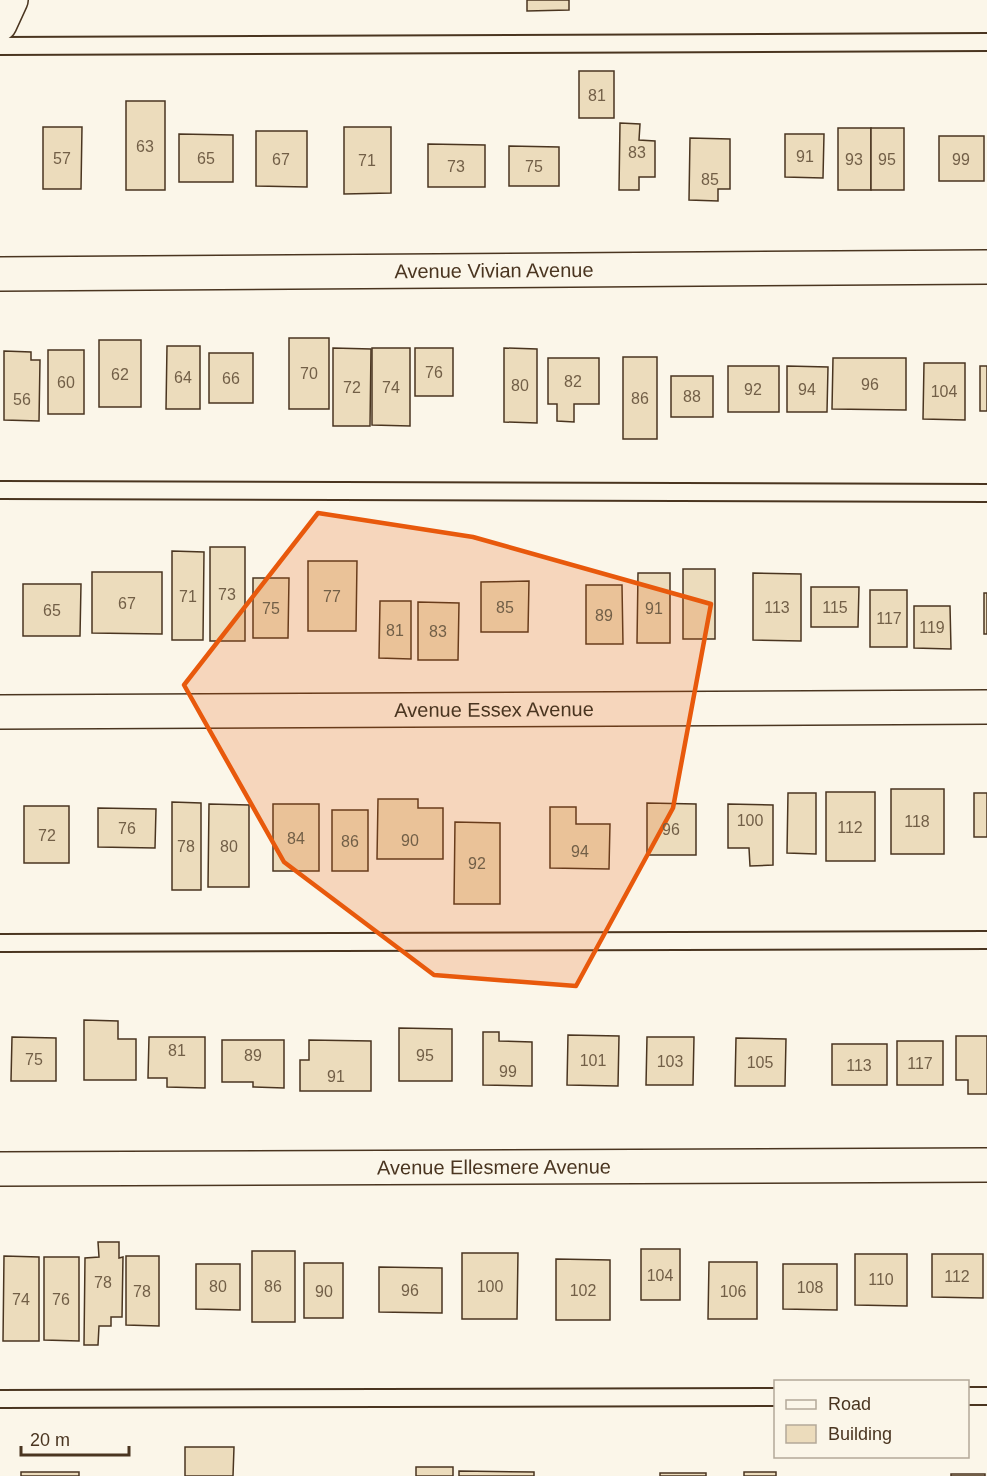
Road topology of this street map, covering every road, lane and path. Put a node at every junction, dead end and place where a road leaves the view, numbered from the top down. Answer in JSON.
{"nodes":[{"id":1,"x":11,"y":0,"type":"edge"},
{"id":2,"x":0,"y":24,"type":"edge"},
{"id":3,"x":987,"y":42,"type":"edge"},
{"id":4,"x":0,"y":46,"type":"edge"},
{"id":5,"x":987,"y":267,"type":"edge"},
{"id":6,"x":0,"y":274,"type":"edge"},
{"id":7,"x":0,"y":490,"type":"edge"},
{"id":8,"x":987,"y":493,"type":"edge"},
{"id":9,"x":987,"y":708,"type":"edge"},
{"id":10,"x":0,"y":712,"type":"edge"},
{"id":11,"x":987,"y":940,"type":"edge"},
{"id":12,"x":0,"y":943,"type":"edge"},
{"id":13,"x":987,"y":1165,"type":"edge"},
{"id":14,"x":0,"y":1168,"type":"edge"},
{"id":15,"x":969,"y":1396,"type":"edge"},
{"id":16,"x":987,"y":1396,"type":"edge"},
{"id":17,"x":774,"y":1397,"type":"edge"},
{"id":18,"x":0,"y":1399,"type":"edge"}],
"edges":[{"from":1,"to":2,"type":"street"},
{"from":3,"to":4,"type":"lane"},
{"from":5,"to":6,"type":"street","name":"Avenue Vivian Avenue"},
{"from":7,"to":8,"type":"lane"},
{"from":9,"to":10,"type":"street","name":"Avenue Essex Avenue"},
{"from":11,"to":12,"type":"lane"},
{"from":13,"to":14,"type":"street","name":"Avenue Ellesmere Avenue"},
{"from":15,"to":16,"type":"lane"},
{"from":17,"to":18,"type":"lane"}]}
